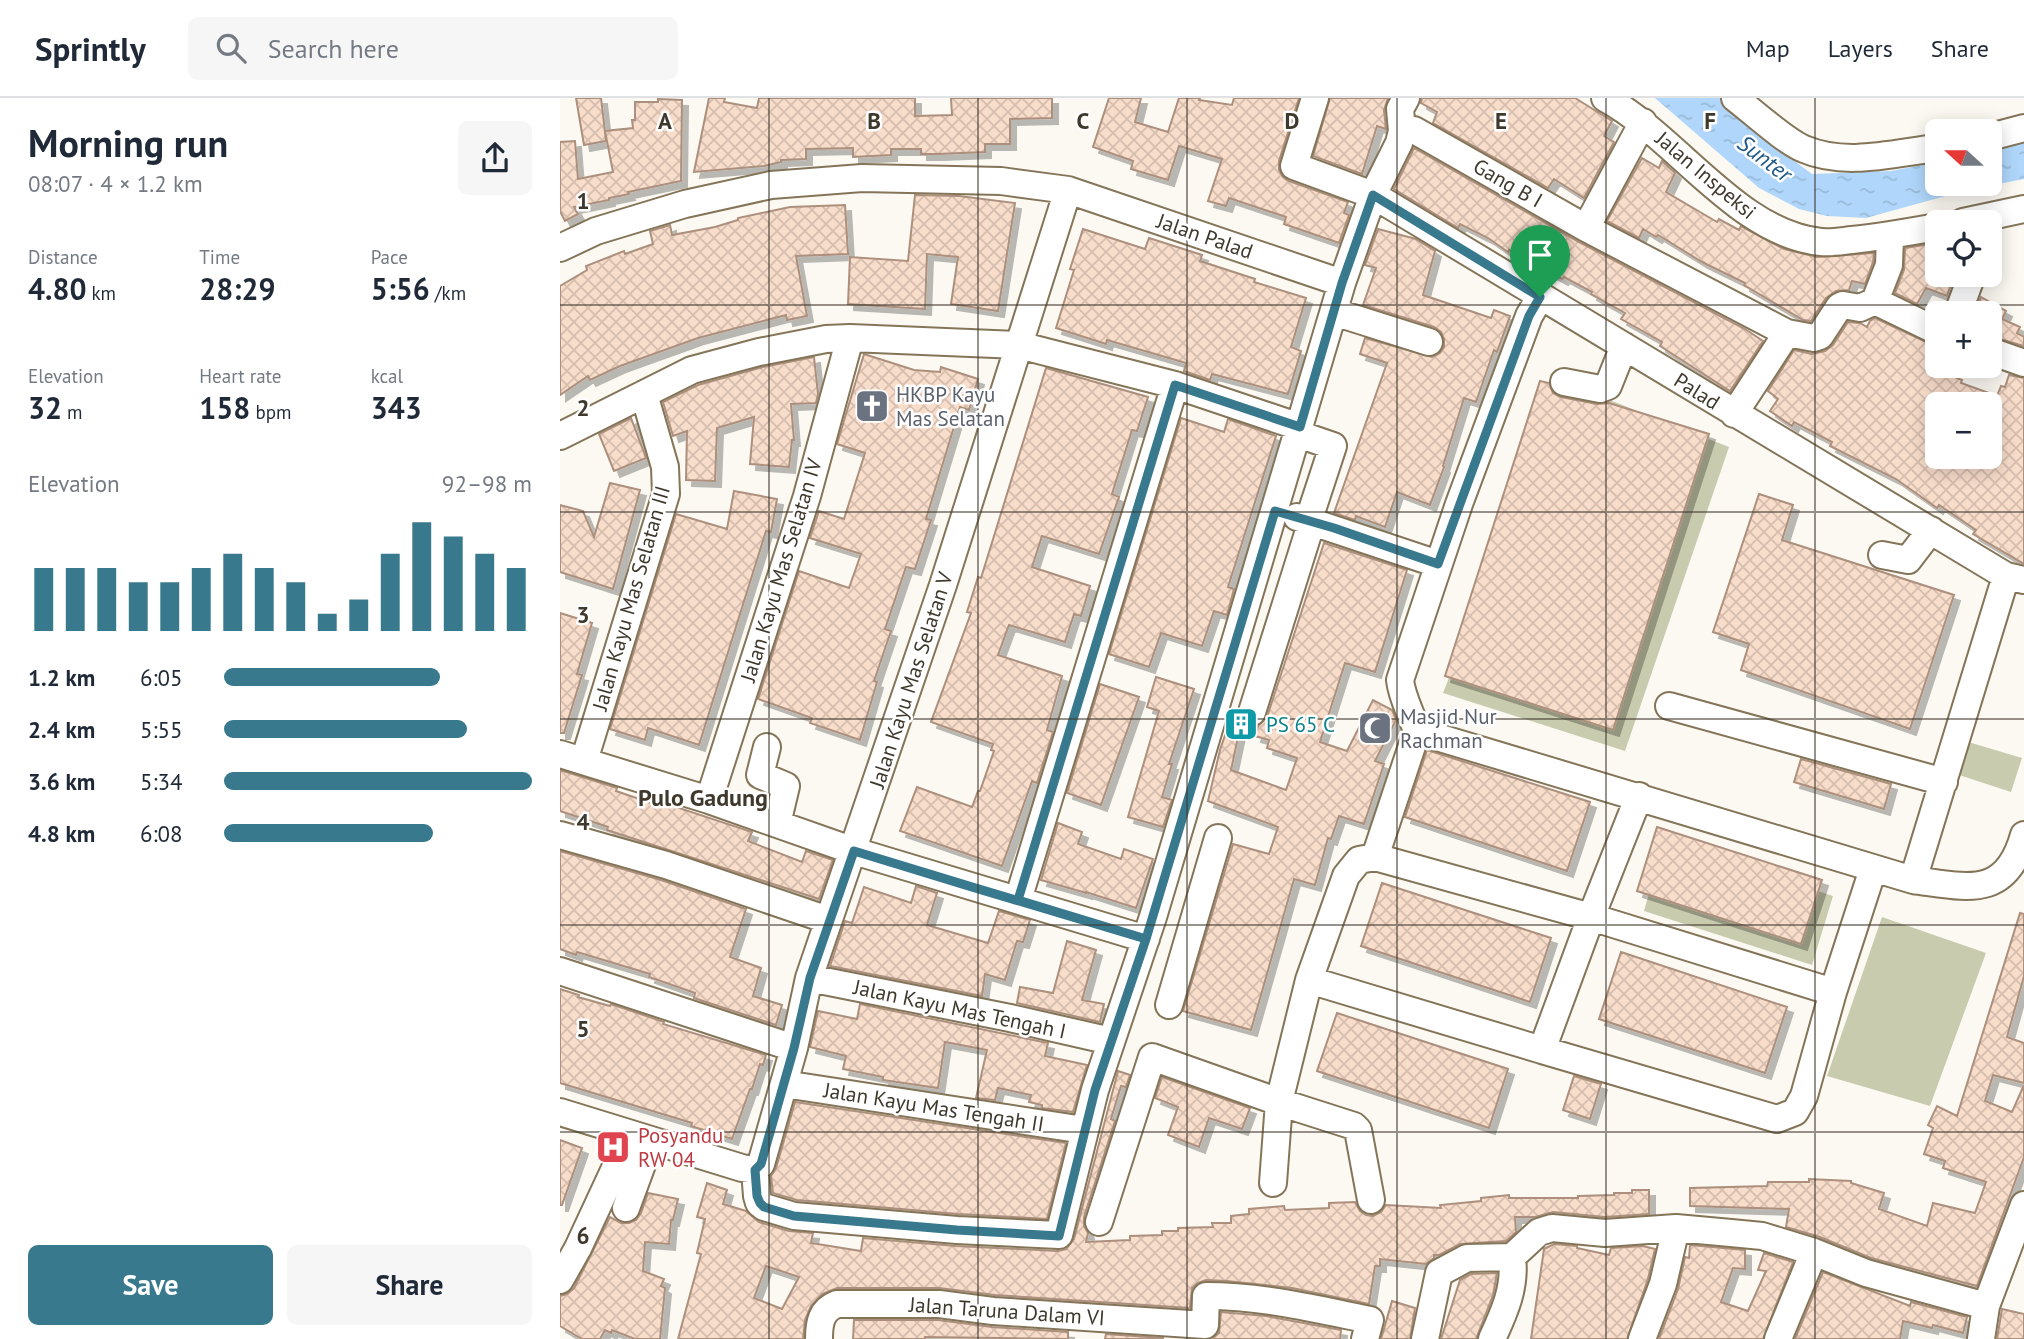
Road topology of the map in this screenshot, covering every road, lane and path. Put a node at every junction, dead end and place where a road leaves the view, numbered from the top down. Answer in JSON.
{"nodes":[{"id":1,"x":1315,"y":98,"type":"edge"},
{"id":2,"x":1406,"y":98,"type":"edge"},
{"id":3,"x":1605,"y":98,"type":"edge"},
{"id":4,"x":1735,"y":98,"type":"edge"},
{"id":5,"x":1643,"y":122,"type":"junction"},
{"id":6,"x":2024,"y":128,"type":"edge"},
{"id":7,"x":1402,"y":131,"type":"junction"},
{"id":8,"x":2002,"y":134,"type":"edge"},
{"id":9,"x":1925,"y":150,"type":"edge"},
{"id":10,"x":1068,"y":190,"type":"junction"},
{"id":11,"x":1373,"y":195,"type":"junction"},
{"id":12,"x":2024,"y":209,"type":"edge"},
{"id":13,"x":2002,"y":214,"type":"edge"},
{"id":14,"x":1586,"y":228,"type":"junction"},
{"id":15,"x":1925,"y":229,"type":"edge"},
{"id":16,"x":1890,"y":236,"type":"junction"},
{"id":17,"x":560,"y":248,"type":"edge"},
{"id":18,"x":1342,"y":283,"type":"junction"},
{"id":19,"x":1540,"y":297,"type":"junction"},
{"id":20,"x":1875,"y":301,"type":"junction"},
{"id":21,"x":1334,"y":312,"type":"junction"},
{"id":22,"x":1925,"y":325,"type":"edge"},
{"id":23,"x":1787,"y":333,"type":"junction"},
{"id":24,"x":850,"y":338,"type":"junction"},
{"id":25,"x":1429,"y":342,"type":"dead end"},
{"id":26,"x":1019,"y":345,"type":"junction"},
{"id":27,"x":1624,"y":346,"type":"junction"},
{"id":28,"x":2002,"y":355,"type":"edge"},
{"id":29,"x":2024,"y":363,"type":"edge"},
{"id":30,"x":1564,"y":382,"type":"dead end"},
{"id":31,"x":1175,"y":385,"type":"junction"},
{"id":32,"x":643,"y":394,"type":"junction"},
{"id":33,"x":1734,"y":414,"type":"junction"},
{"id":34,"x":1299,"y":431,"type":"junction"},
{"id":35,"x":560,"y":436,"type":"edge"},
{"id":36,"x":1275,"y":511,"type":"junction"},
{"id":37,"x":1312,"y":514,"type":"junction"},
{"id":38,"x":1931,"y":530,"type":"junction"},
{"id":39,"x":1882,"y":555,"type":"dead end"},
{"id":40,"x":1438,"y":564,"type":"junction"},
{"id":41,"x":2015,"y":578,"type":"edge"},
{"id":42,"x":1241,"y":622,"type":"junction"},
{"id":43,"x":1276,"y":634,"type":"junction"},
{"id":44,"x":1669,"y":706,"type":"dead end"},
{"id":45,"x":1252,"y":712,"type":"dead end"},
{"id":46,"x":1417,"y":731,"type":"junction"},
{"id":47,"x":767,"y":747,"type":"dead end"},
{"id":48,"x":572,"y":758,"type":"edge"},
{"id":49,"x":1944,"y":782,"type":"junction"},
{"id":50,"x":1639,"y":796,"type":"junction"},
{"id":51,"x":709,"y":800,"type":"junction"},
{"id":52,"x":777,"y":824,"type":"junction"},
{"id":53,"x":560,"y":835,"type":"edge"},
{"id":54,"x":2024,"y":835,"type":"edge"},
{"id":55,"x":1218,"y":838,"type":"dead end"},
{"id":56,"x":854,"y":851,"type":"junction"},
{"id":57,"x":1375,"y":858,"type":"junction"},
{"id":58,"x":1873,"y":869,"type":"junction"},
{"id":59,"x":1913,"y":880,"type":"junction"},
{"id":60,"x":1018,"y":900,"type":"junction"},
{"id":61,"x":1591,"y":917,"type":"junction"},
{"id":62,"x":828,"y":919,"type":"junction"},
{"id":63,"x":1150,"y":928,"type":"junction"},
{"id":64,"x":1191,"y":929,"type":"junction"},
{"id":65,"x":560,"y":971,"type":"edge"},
{"id":66,"x":810,"y":978,"type":"junction"},
{"id":67,"x":1310,"y":980,"type":"junction"},
{"id":68,"x":1833,"y":992,"type":"junction"},
{"id":69,"x":1169,"y":1005,"type":"dead end"},
{"id":70,"x":1111,"y":1041,"type":"junction"},
{"id":71,"x":794,"y":1048,"type":"junction"},
{"id":72,"x":1542,"y":1050,"type":"junction"},
{"id":73,"x":784,"y":1084,"type":"junction"},
{"id":74,"x":1279,"y":1102,"type":"junction"},
{"id":75,"x":560,"y":1112,"type":"edge"},
{"id":76,"x":1084,"y":1130,"type":"junction"},
{"id":77,"x":641,"y":1137,"type":"junction"},
{"id":78,"x":755,"y":1170,"type":"junction"},
{"id":79,"x":1273,"y":1183,"type":"dead end"},
{"id":80,"x":1371,"y":1200,"type":"dead end"},
{"id":81,"x":2024,"y":1205,"type":"edge"},
{"id":82,"x":626,"y":1208,"type":"dead end"},
{"id":83,"x":1099,"y":1222,"type":"dead end"},
{"id":84,"x":1676,"y":1228,"type":"junction"},
{"id":85,"x":569,"y":1242,"type":"edge"},
{"id":86,"x":1814,"y":1252,"type":"junction"},
{"id":87,"x":1512,"y":1257,"type":"junction"},
{"id":88,"x":560,"y":1280,"type":"edge"},
{"id":89,"x":1986,"y":1306,"type":"junction"},
{"id":90,"x":1093,"y":1328,"type":"edge"},
{"id":91,"x":1205,"y":1332,"type":"edge"},
{"id":92,"x":1367,"y":1334,"type":"edge"},
{"id":93,"x":1644,"y":1338,"type":"edge"},
{"id":94,"x":820,"y":1339,"type":"edge"},
{"id":95,"x":1425,"y":1339,"type":"edge"},
{"id":96,"x":1492,"y":1339,"type":"edge"},
{"id":97,"x":1778,"y":1339,"type":"edge"},
{"id":98,"x":1981,"y":1339,"type":"edge"}],
"edges":[{"from":1,"to":11,"type":"street","name":"Palad"},
{"from":2,"to":7,"type":"street"},
{"from":3,"to":5,"type":"street","name":"Jalan Inspeksi"},
{"from":4,"to":9,"type":"street"},
{"from":5,"to":14,"type":"street"},
{"from":5,"to":16,"type":"street","name":"Jalan Inspeksi"},
{"from":6,"to":8,"type":"street"},
{"from":7,"to":11,"type":"street"},
{"from":7,"to":14,"type":"street","name":"Gang B I"},
{"from":10,"to":17,"type":"street","name":"Jalan Palad"},
{"from":10,"to":18,"type":"street","name":"Jalan Palad"},
{"from":10,"to":26,"type":"street","name":"Jalan Kayu Mas Selatan V"},
{"from":11,"to":18,"type":"street"},
{"from":11,"to":19,"type":"street","name":"Palad"},
{"from":12,"to":13,"type":"street"},
{"from":14,"to":23,"type":"street","name":"Gang B I"},
{"from":15,"to":16,"type":"street","name":"Jalan Inspeksi"},
{"from":16,"to":20,"type":"street"},
{"from":18,"to":21,"type":"street"},
{"from":19,"to":27,"type":"street","name":"Palad"},
{"from":19,"to":40,"type":"street"},
{"from":20,"to":22,"type":"street"},
{"from":20,"to":23,"type":"street"},
{"from":21,"to":25,"type":"street"},
{"from":21,"to":34,"type":"street"},
{"from":23,"to":33,"type":"street"},
{"from":24,"to":26,"type":"street"},
{"from":24,"to":32,"type":"street"},
{"from":24,"to":51,"type":"street","name":"Jalan Kayu Mas Selatan IV"},
{"from":26,"to":31,"type":"street"},
{"from":26,"to":56,"type":"street","name":"Jalan Kayu Mas Selatan V"},
{"from":27,"to":30,"type":"street"},
{"from":27,"to":33,"type":"street","name":"Palad"},
{"from":28,"to":29,"type":"street"},
{"from":31,"to":34,"type":"street"},
{"from":31,"to":60,"type":"street"},
{"from":32,"to":35,"type":"street"},
{"from":32,"to":48,"type":"street","name":"Jalan Kayu Mas Selatan III"},
{"from":33,"to":38,"type":"street","name":"Palad"},
{"from":34,"to":36,"type":"street"},
{"from":34,"to":37,"type":"street"},
{"from":36,"to":37,"type":"street"},
{"from":36,"to":42,"type":"street"},
{"from":37,"to":40,"type":"street"},
{"from":37,"to":43,"type":"street"},
{"from":38,"to":39,"type":"street"},
{"from":38,"to":41,"type":"street","name":"Palad"},
{"from":40,"to":46,"type":"street"},
{"from":41,"to":49,"type":"street"},
{"from":42,"to":43,"type":"street"},
{"from":42,"to":63,"type":"street"},
{"from":43,"to":45,"type":"street"},
{"from":44,"to":49,"type":"street"},
{"from":46,"to":50,"type":"street"},
{"from":46,"to":57,"type":"street"},
{"from":47,"to":52,"type":"street"},
{"from":48,"to":51,"type":"street"},
{"from":49,"to":59,"type":"street"},
{"from":50,"to":58,"type":"street"},
{"from":50,"to":61,"type":"street"},
{"from":51,"to":52,"type":"street"},
{"from":52,"to":56,"type":"street"},
{"from":53,"to":62,"type":"street"},
{"from":54,"to":59,"type":"street"},
{"from":55,"to":64,"type":"street"},
{"from":56,"to":60,"type":"street"},
{"from":56,"to":62,"type":"street","name":"Jalan Kayu Mas Selatan V"},
{"from":57,"to":61,"type":"street"},
{"from":57,"to":67,"type":"street"},
{"from":58,"to":59,"type":"street"},
{"from":58,"to":68,"type":"street"},
{"from":60,"to":63,"type":"street"},
{"from":61,"to":68,"type":"street"},
{"from":61,"to":72,"type":"street"},
{"from":62,"to":66,"type":"street","name":"Jalan Kayu Mas Selatan V"},
{"from":63,"to":64,"type":"street"},
{"from":63,"to":70,"type":"street"},
{"from":64,"to":69,"type":"street"},
{"from":65,"to":71,"type":"street"},
{"from":66,"to":70,"type":"street","name":"Jalan Kayu Mas Tengah I"},
{"from":66,"to":71,"type":"street","name":"Jalan Kayu Mas Selatan V"},
{"from":67,"to":72,"type":"street"},
{"from":67,"to":74,"type":"street"},
{"from":68,"to":72,"type":"street"},
{"from":70,"to":76,"type":"street"},
{"from":71,"to":73,"type":"street","name":"Jalan Kayu Mas Selatan V"},
{"from":73,"to":76,"type":"street","name":"Jalan Kayu Mas Tengah II"},
{"from":73,"to":78,"type":"street","name":"Jalan Kayu Mas Selatan V"},
{"from":74,"to":79,"type":"street"},
{"from":74,"to":80,"type":"street"},
{"from":74,"to":83,"type":"street"},
{"from":75,"to":77,"type":"street"},
{"from":76,"to":78,"type":"street"},
{"from":77,"to":78,"type":"street"},
{"from":77,"to":82,"type":"street"},
{"from":77,"to":85,"type":"street"},
{"from":81,"to":89,"type":"street"},
{"from":84,"to":86,"type":"street"},
{"from":84,"to":87,"type":"street"},
{"from":84,"to":93,"type":"street"},
{"from":85,"to":88,"type":"street"},
{"from":86,"to":89,"type":"street"},
{"from":86,"to":97,"type":"street"},
{"from":87,"to":95,"type":"street"},
{"from":87,"to":96,"type":"street"},
{"from":89,"to":98,"type":"street"},
{"from":90,"to":91,"type":"street","name":"Jalan Taruna Dalam VI"},
{"from":90,"to":94,"type":"street","name":"Jalan Taruna Dalam VI"},
{"from":91,"to":92,"type":"street","name":"Jalan Taruna Dalam VI"}]}
